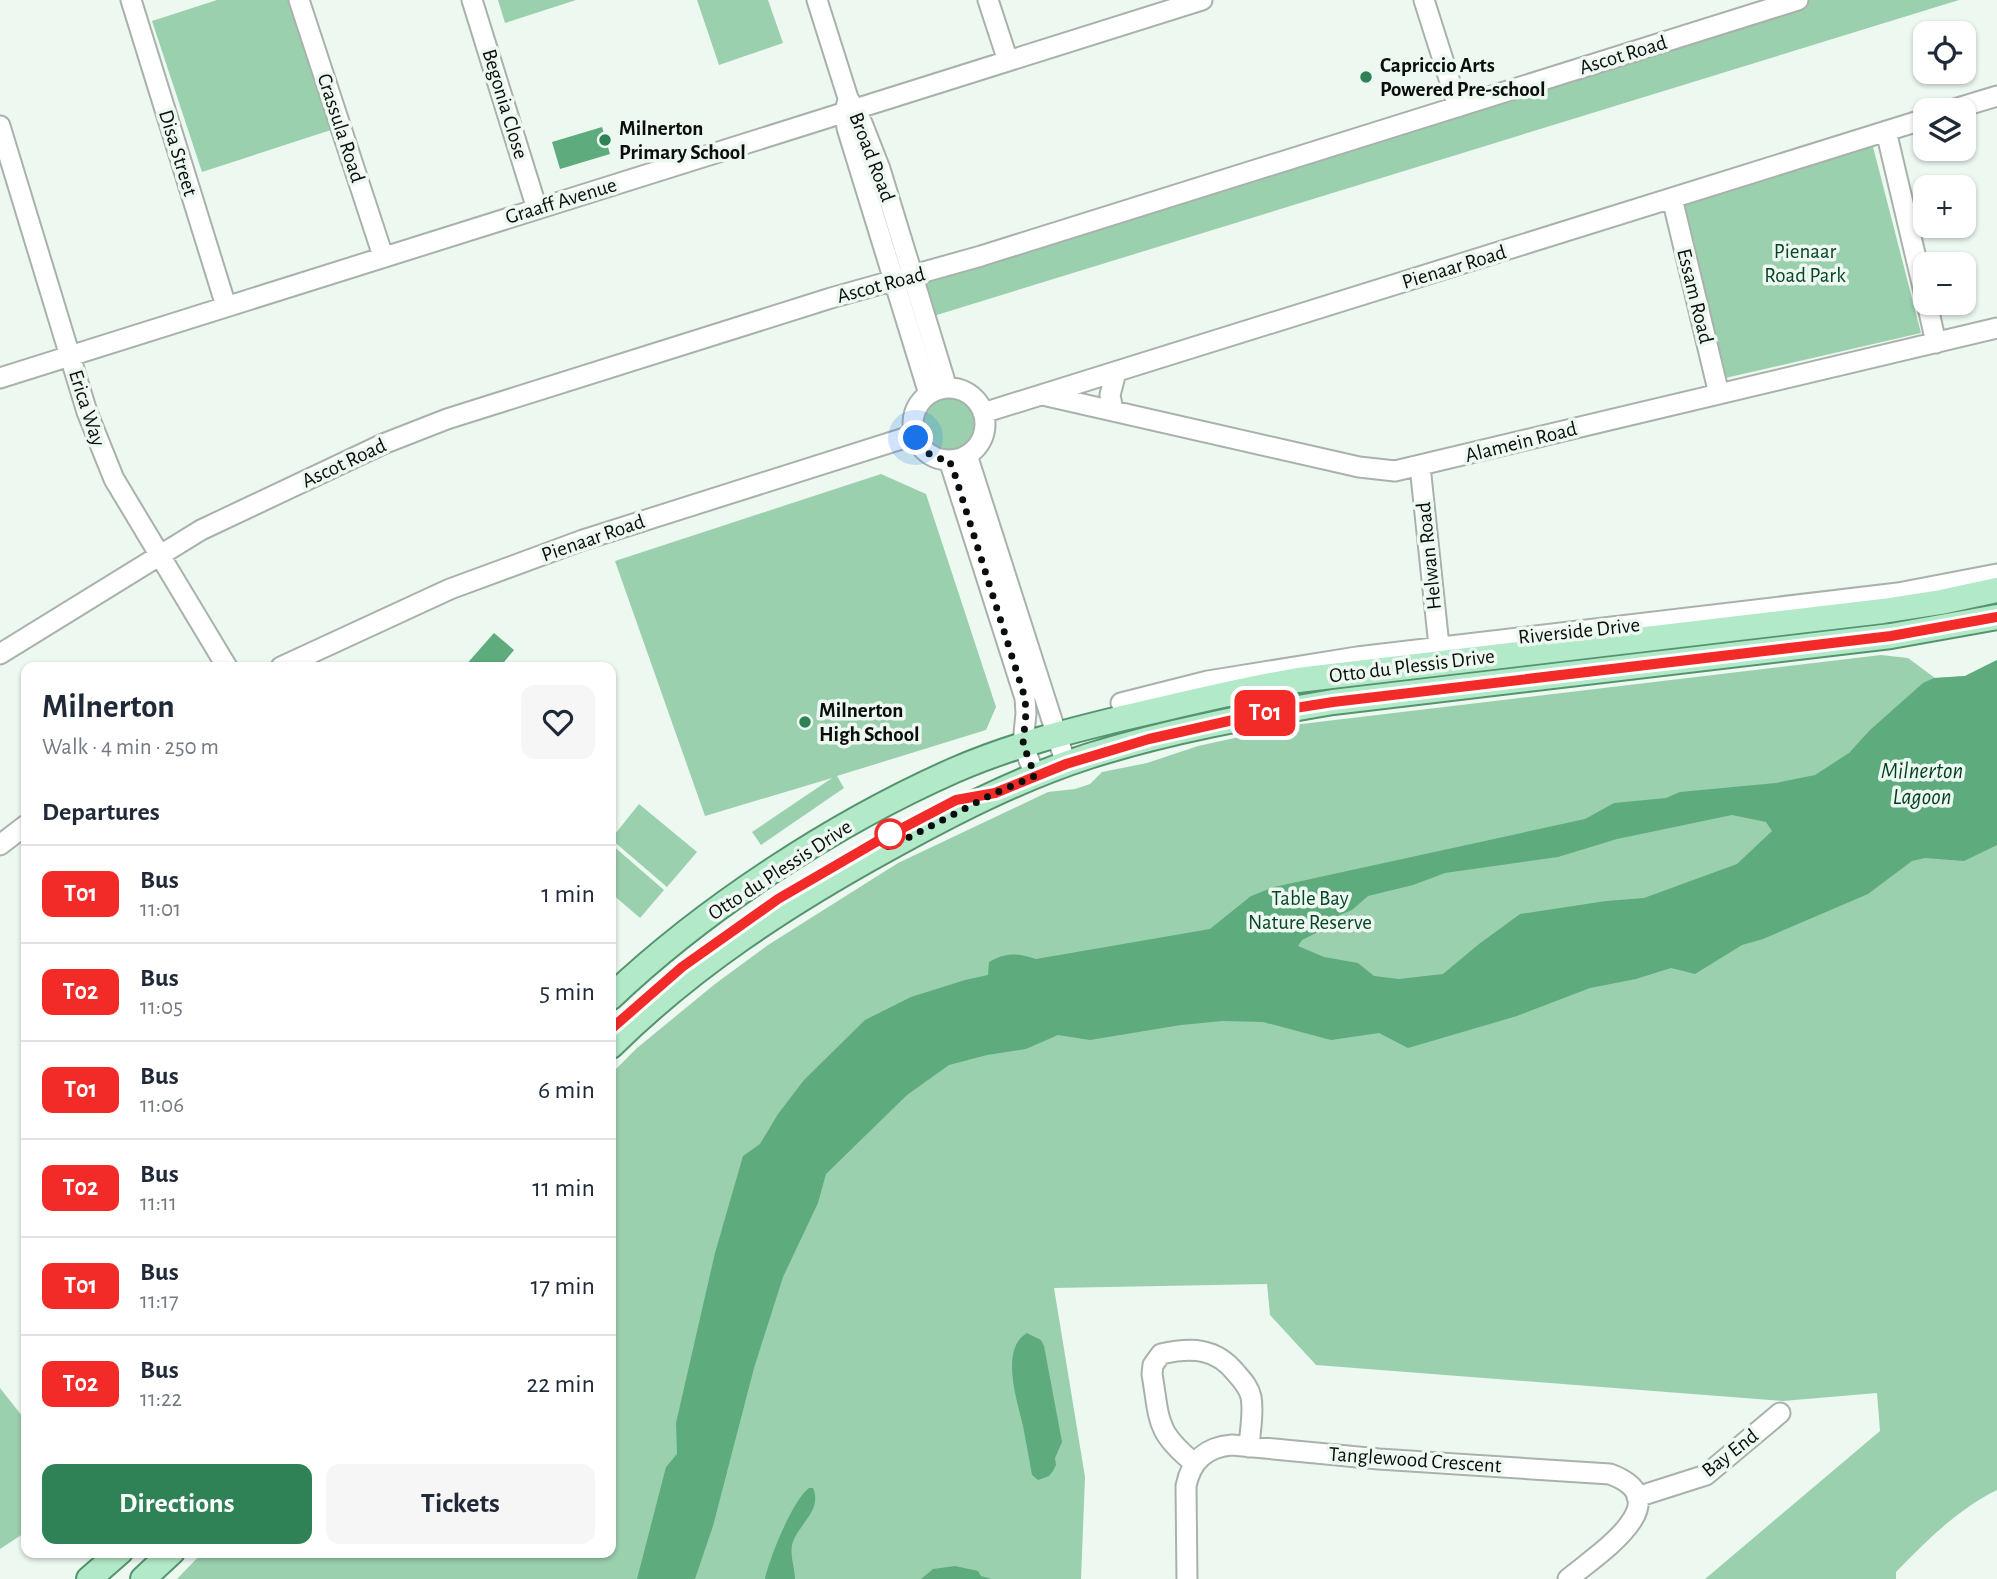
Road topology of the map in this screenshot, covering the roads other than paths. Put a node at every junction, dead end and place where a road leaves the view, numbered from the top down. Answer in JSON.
{"nodes":[{"id":1,"x":131,"y":0,"type":"edge"},
{"id":2,"x":299,"y":0,"type":"edge"},
{"id":3,"x":472,"y":0,"type":"edge"},
{"id":4,"x":817,"y":0,"type":"edge"},
{"id":5,"x":988,"y":0,"type":"edge"},
{"id":6,"x":1202,"y":0,"type":"edge"},
{"id":7,"x":1424,"y":0,"type":"edge"},
{"id":8,"x":1798,"y":0,"type":"edge"},
{"id":9,"x":1162,"y":6,"type":"edge"},
{"id":10,"x":1007,"y":61,"type":"junction"},
{"id":11,"x":1997,"y":96,"type":"edge"},
{"id":12,"x":1976,"y":102,"type":"edge"},
{"id":13,"x":850,"y":106,"type":"junction"},
{"id":14,"x":1458,"y":107,"type":"junction"},
{"id":15,"x":1913,"y":123,"type":"edge"},
{"id":16,"x":0,"y":126,"type":"edge"},
{"id":17,"x":1886,"y":131,"type":"junction"},
{"id":18,"x":1672,"y":198,"type":"junction"},
{"id":19,"x":537,"y":209,"type":"junction"},
{"id":20,"x":1915,"y":252,"type":"edge"},
{"id":21,"x":383,"y":256,"type":"junction"},
{"id":22,"x":913,"y":276,"type":"junction"},
{"id":23,"x":893,"y":282,"type":"junction"},
{"id":24,"x":226,"y":306,"type":"junction"},
{"id":25,"x":1930,"y":315,"type":"edge"},
{"id":26,"x":1997,"y":328,"type":"edge"},
{"id":27,"x":1936,"y":342,"type":"junction"},
{"id":28,"x":70,"y":356,"type":"junction"},
{"id":29,"x":1116,"y":372,"type":"junction"},
{"id":30,"x":0,"y":378,"type":"edge"},
{"id":31,"x":938,"y":391,"type":"junction"},
{"id":32,"x":1719,"y":394,"type":"junction"},
{"id":33,"x":1043,"y":395,"type":"junction"},
{"id":34,"x":1112,"y":410,"type":"junction"},
{"id":35,"x":983,"y":414,"type":"junction"},
{"id":36,"x":915,"y":435,"type":"junction"},
{"id":37,"x":958,"y":458,"type":"junction"},
{"id":38,"x":1420,"y":466,"type":"junction"},
{"id":39,"x":159,"y":555,"type":"junction"},
{"id":40,"x":1997,"y":574,"type":"edge"},
{"id":41,"x":1997,"y":590,"type":"edge"},
{"id":42,"x":1997,"y":617,"type":"edge"},
{"id":43,"x":1013,"y":627,"type":"junction"},
{"id":44,"x":1439,"y":646,"type":"junction"},
{"id":45,"x":0,"y":654,"type":"edge"},
{"id":46,"x":224,"y":662,"type":"edge"},
{"id":47,"x":292,"y":662,"type":"edge"},
{"id":48,"x":1121,"y":703,"type":"dead end"},
{"id":49,"x":1057,"y":734,"type":"junction"},
{"id":50,"x":1023,"y":744,"type":"junction"},
{"id":51,"x":1066,"y":764,"type":"junction"},
{"id":52,"x":1035,"y":776,"type":"junction"},
{"id":53,"x":21,"y":829,"type":"edge"},
{"id":54,"x":0,"y":845,"type":"edge"},
{"id":55,"x":616,"y":993,"type":"edge"},
{"id":56,"x":616,"y":1042,"type":"edge"},
{"id":57,"x":1780,"y":1413,"type":"dead end"},
{"id":58,"x":1249,"y":1447,"type":"junction"},
{"id":59,"x":1194,"y":1464,"type":"junction"},
{"id":60,"x":1637,"y":1497,"type":"junction"},
{"id":61,"x":113,"y":1558,"type":"edge"},
{"id":62,"x":166,"y":1558,"type":"edge"},
{"id":63,"x":89,"y":1579,"type":"edge"},
{"id":64,"x":144,"y":1579,"type":"edge"},
{"id":65,"x":1187,"y":1579,"type":"edge"},
{"id":66,"x":1568,"y":1579,"type":"edge"}],
"edges":[{"from":1,"to":24,"type":"street","name":"Disa Street"},
{"from":2,"to":21,"type":"street","name":"Crassula Road"},
{"from":3,"to":19,"type":"street","name":"Begonia Close"},
{"from":4,"to":13,"type":"street"},
{"from":5,"to":10,"type":"street"},
{"from":6,"to":9,"type":"street","name":"Graaff Avenue"},
{"from":7,"to":14,"type":"street"},
{"from":8,"to":14,"type":"street","name":"Ascot Road"},
{"from":9,"to":10,"type":"street","name":"Graaff Avenue"},
{"from":10,"to":13,"type":"street","name":"Graaff Avenue"},
{"from":11,"to":12,"type":"street"},
{"from":13,"to":19,"type":"street","name":"Graaff Avenue"},
{"from":13,"to":22,"type":"street","name":"Broad Road"},
{"from":13,"to":23,"type":"street","name":"Broad Road"},
{"from":14,"to":22,"type":"street","name":"Ascot Road"},
{"from":15,"to":17,"type":"street","name":"Pienaar Road"},
{"from":16,"to":28,"type":"street","name":"Erica Way"},
{"from":17,"to":18,"type":"street","name":"Pienaar Road"},
{"from":17,"to":20,"type":"street"},
{"from":18,"to":29,"type":"street","name":"Pienaar Road"},
{"from":18,"to":32,"type":"street","name":"Essam Road"},
{"from":19,"to":21,"type":"street","name":"Graaff Avenue"},
{"from":21,"to":24,"type":"street","name":"Graaff Avenue"},
{"from":22,"to":23,"type":"street","name":"Ascot Road"},
{"from":22,"to":31,"type":"street","name":"Broad Road"},
{"from":23,"to":31,"type":"street","name":"Broad Road"},
{"from":23,"to":39,"type":"street","name":"Ascot Road"},
{"from":24,"to":28,"type":"street","name":"Graaff Avenue"},
{"from":25,"to":27,"type":"street"},
{"from":26,"to":27,"type":"street","name":"Alamein Road"},
{"from":27,"to":32,"type":"street","name":"Alamein Road"},
{"from":28,"to":30,"type":"street","name":"Graaff Avenue"},
{"from":28,"to":39,"type":"street","name":"Erica Way"},
{"from":29,"to":33,"type":"street","name":"Pienaar Road"},
{"from":29,"to":34,"type":"street"},
{"from":31,"to":35,"type":"street"},
{"from":31,"to":36,"type":"street"},
{"from":32,"to":38,"type":"street","name":"Alamein Road"},
{"from":33,"to":34,"type":"street","name":"Alamein Road"},
{"from":33,"to":35,"type":"street","name":"Pienaar Road"},
{"from":34,"to":38,"type":"street","name":"Alamein Road"},
{"from":35,"to":37,"type":"street"},
{"from":36,"to":37,"type":"street"},
{"from":36,"to":47,"type":"street","name":"Pienaar Road"},
{"from":37,"to":43,"type":"street"},
{"from":38,"to":44,"type":"street","name":"Helwan Road"},
{"from":39,"to":45,"type":"street","name":"Ascot Road"},
{"from":39,"to":46,"type":"street","name":"Erica Way"},
{"from":40,"to":44,"type":"street","name":"Riverside Drive"},
{"from":41,"to":49,"type":"main road","name":"Otto du Plessis Drive"},
{"from":42,"to":51,"type":"main road","name":"Otto du Plessis Drive"},
{"from":43,"to":49,"type":"street"},
{"from":43,"to":50,"type":"street"},
{"from":44,"to":48,"type":"street","name":"Riverside Drive"},
{"from":49,"to":50,"type":"main road","name":"Otto du Plessis Drive"},
{"from":49,"to":51,"type":"street"},
{"from":50,"to":52,"type":"street"},
{"from":50,"to":55,"type":"main road","name":"Otto du Plessis Drive"},
{"from":51,"to":52,"type":"main road","name":"Otto du Plessis Drive"},
{"from":52,"to":56,"type":"main road","name":"Otto du Plessis Drive"},
{"from":53,"to":54,"type":"street"},
{"from":57,"to":60,"type":"street","name":"Bay End"},
{"from":58,"to":59,"type":"street","name":"Tanglewood Crescent"},
{"from":58,"to":59,"type":"street"},
{"from":58,"to":60,"type":"street","name":"Tanglewood Crescent"},
{"from":59,"to":65,"type":"street"},
{"from":60,"to":66,"type":"street"},
{"from":61,"to":63,"type":"main road"},
{"from":62,"to":64,"type":"main road"}]}
